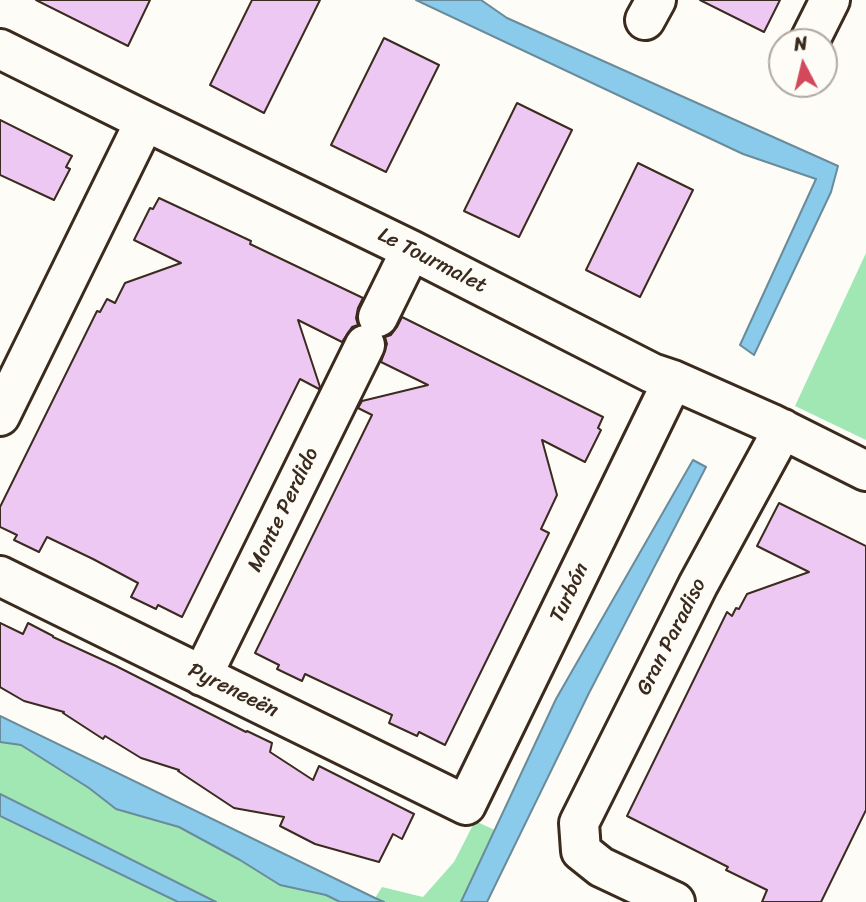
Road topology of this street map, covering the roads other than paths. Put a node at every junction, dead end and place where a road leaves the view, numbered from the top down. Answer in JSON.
{"nodes":[{"id":1,"x":830,"y":0,"type":"edge"},
{"id":2,"x":816,"y":28,"type":"edge"},
{"id":3,"x":0,"y":49,"type":"edge"},
{"id":4,"x":145,"y":121,"type":"junction"},
{"id":5,"x":411,"y":250,"type":"junction"},
{"id":6,"x":673,"y":380,"type":"junction"},
{"id":7,"x":0,"y":416,"type":"edge"},
{"id":8,"x":783,"y":429,"type":"junction"},
{"id":9,"x":866,"y":471,"type":"edge"},
{"id":10,"x":0,"y":576,"type":"edge"},
{"id":11,"x":202,"y":676,"type":"junction"},
{"id":12,"x":466,"y":805,"type":"joint"},
{"id":13,"x":675,"y":902,"type":"edge"}],
"edges":[{"from":1,"to":2,"type":"street"},
{"from":3,"to":4,"type":"street","name":"Le Tourmalet"},
{"from":4,"to":5,"type":"street","name":"Le Tourmalet"},
{"from":4,"to":7,"type":"street"},
{"from":5,"to":6,"type":"street","name":"Le Tourmalet"},
{"from":5,"to":11,"type":"street","name":"Monte Perdido"},
{"from":6,"to":8,"type":"street","name":"Le Tourmalet"},
{"from":6,"to":12,"type":"street","name":"Turbón"},
{"from":8,"to":9,"type":"street","name":"Le Tourmalet"},
{"from":8,"to":13,"type":"street","name":"Gran Paradiso"},
{"from":10,"to":11,"type":"street","name":"Pyreneeën"},
{"from":11,"to":12,"type":"street","name":"Pyreneeën"}]}
